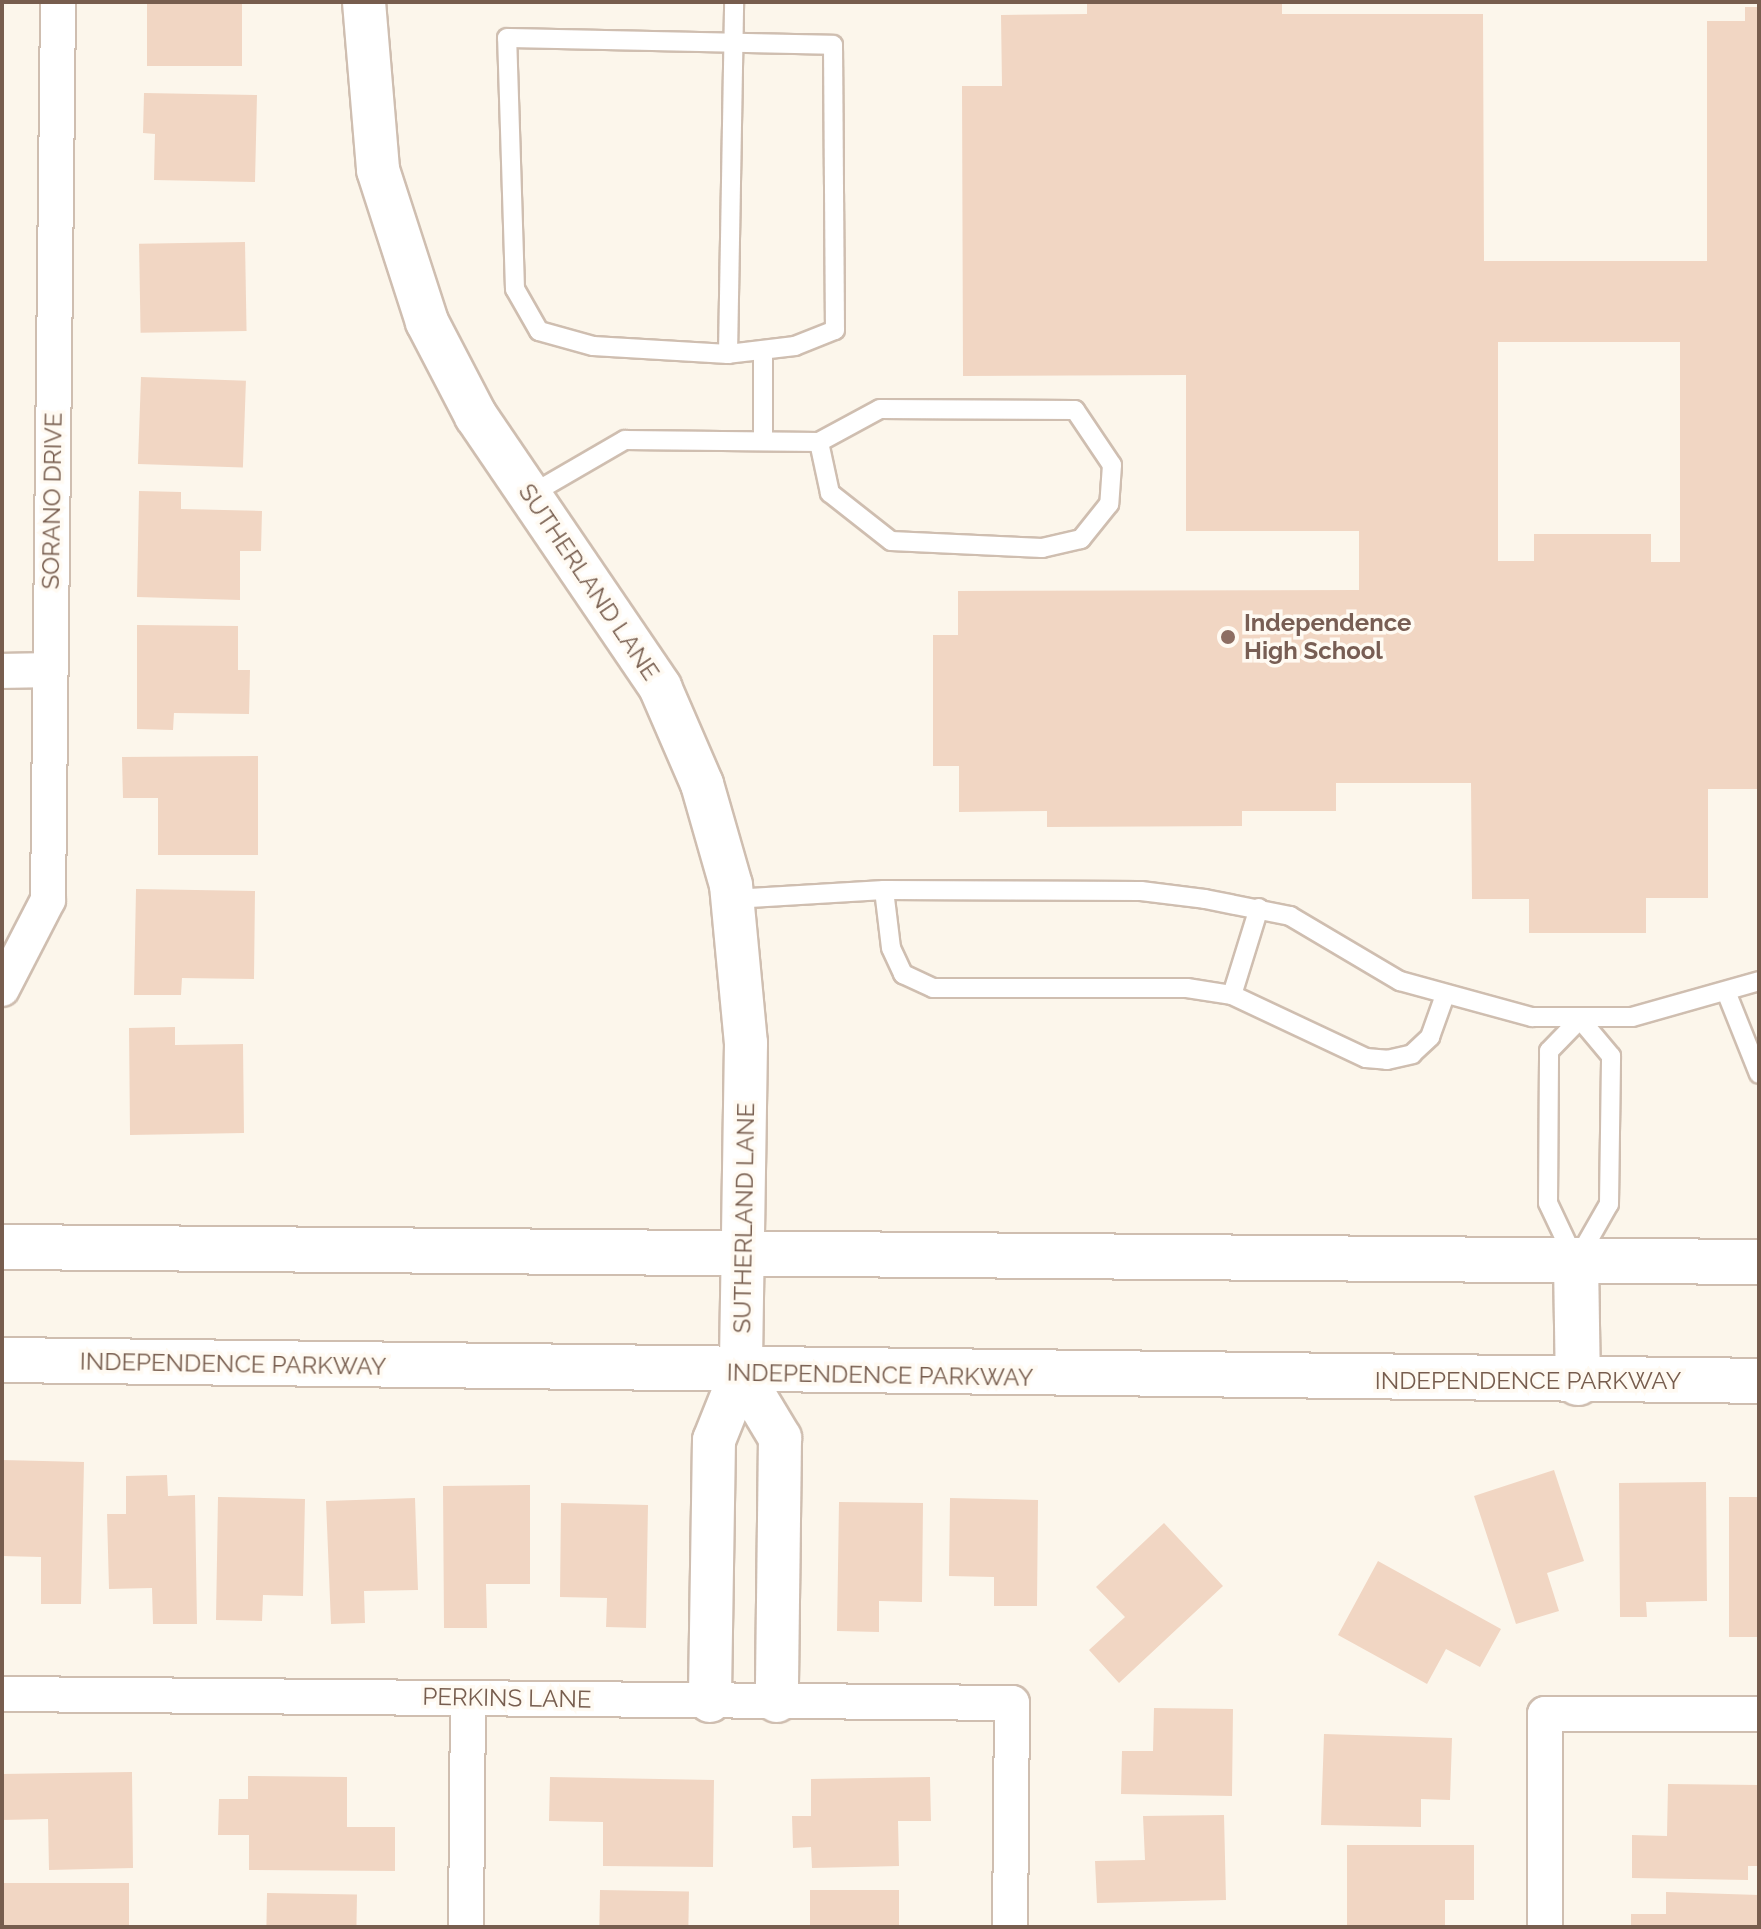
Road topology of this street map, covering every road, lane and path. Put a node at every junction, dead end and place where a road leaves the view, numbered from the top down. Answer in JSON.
{"nodes":[{"id":1,"x":58,"y":2,"type":"edge"},
{"id":2,"x":364,"y":2,"type":"edge"},
{"id":3,"x":734,"y":2,"type":"edge"},
{"id":4,"x":733,"y":41,"type":"junction"},
{"id":5,"x":763,"y":350,"type":"junction"},
{"id":6,"x":728,"y":354,"type":"junction"},
{"id":7,"x":763,"y":438,"type":"junction"},
{"id":8,"x":819,"y":442,"type":"junction"},
{"id":9,"x":530,"y":495,"type":"junction"},
{"id":10,"x":50,"y":670,"type":"junction"},
{"id":11,"x":2,"y":671,"type":"edge"},
{"id":12,"x":884,"y":890,"type":"junction"},
{"id":13,"x":733,"y":899,"type":"junction"},
{"id":14,"x":1259,"y":908,"type":"junction"},
{"id":15,"x":1759,"y":981,"type":"edge"},
{"id":16,"x":2,"y":989,"type":"edge"},
{"id":17,"x":1727,"y":994,"type":"junction"},
{"id":18,"x":1232,"y":995,"type":"junction"},
{"id":19,"x":1444,"y":998,"type":"junction"},
{"id":20,"x":1580,"y":1019,"type":"junction"},
{"id":21,"x":1759,"y":1074,"type":"edge"},
{"id":22,"x":2,"y":1247,"type":"edge"},
{"id":23,"x":743,"y":1252,"type":"junction"},
{"id":24,"x":1576,"y":1261,"type":"junction"},
{"id":25,"x":1759,"y":1262,"type":"edge"},
{"id":26,"x":2,"y":1360,"type":"edge"},
{"id":27,"x":741,"y":1373,"type":"junction"},
{"id":28,"x":1759,"y":1381,"type":"edge"},
{"id":29,"x":1578,"y":1383,"type":"junction"},
{"id":30,"x":2,"y":1694,"type":"edge"},
{"id":31,"x":468,"y":1698,"type":"junction"},
{"id":32,"x":710,"y":1701,"type":"junction"},
{"id":33,"x":777,"y":1701,"type":"junction"},
{"id":34,"x":1759,"y":1714,"type":"edge"},
{"id":35,"x":466,"y":1927,"type":"edge"},
{"id":36,"x":1010,"y":1927,"type":"edge"},
{"id":37,"x":1545,"y":1927,"type":"edge"}],
"edges":[{"from":1,"to":10,"type":"street","name":"SORANO DRIVE"},
{"from":2,"to":9,"type":"street","name":"SUTHERLAND LANE"},
{"from":3,"to":4,"type":"lane"},
{"from":4,"to":5,"type":"lane"},
{"from":4,"to":6,"type":"lane"},
{"from":4,"to":6,"type":"lane"},
{"from":5,"to":6,"type":"lane"},
{"from":5,"to":7,"type":"lane"},
{"from":7,"to":8,"type":"lane"},
{"from":7,"to":9,"type":"lane"},
{"from":8,"to":8,"type":"lane"},
{"from":9,"to":13,"type":"street","name":"SUTHERLAND LANE"},
{"from":10,"to":11,"type":"street"},
{"from":10,"to":16,"type":"street","name":"SORANO DRIVE"},
{"from":12,"to":13,"type":"lane"},
{"from":12,"to":14,"type":"lane"},
{"from":12,"to":18,"type":"lane"},
{"from":13,"to":23,"type":"street","name":"SUTHERLAND LANE"},
{"from":14,"to":18,"type":"lane"},
{"from":14,"to":19,"type":"lane"},
{"from":15,"to":17,"type":"lane"},
{"from":17,"to":20,"type":"lane"},
{"from":17,"to":21,"type":"lane"},
{"from":18,"to":19,"type":"lane"},
{"from":19,"to":20,"type":"lane"},
{"from":20,"to":24,"type":"lane"},
{"from":20,"to":24,"type":"lane"},
{"from":22,"to":23,"type":"main road"},
{"from":23,"to":24,"type":"main road"},
{"from":23,"to":27,"type":"street","name":"SUTHERLAND LANE"},
{"from":24,"to":25,"type":"main road"},
{"from":24,"to":29,"type":"main road"},
{"from":26,"to":27,"type":"main road","name":"INDEPENDENCE PARKWAY"},
{"from":27,"to":29,"type":"main road","name":"INDEPENDENCE PARKWAY"},
{"from":27,"to":32,"type":"street","name":"SUTHERLAND LANE"},
{"from":27,"to":33,"type":"street"},
{"from":28,"to":29,"type":"main road","name":"INDEPENDENCE PARKWAY"},
{"from":30,"to":31,"type":"street","name":"PERKINS LANE"},
{"from":31,"to":32,"type":"street","name":"PERKINS LANE"},
{"from":31,"to":35,"type":"street"},
{"from":32,"to":33,"type":"street","name":"PERKINS LANE"},
{"from":33,"to":36,"type":"street","name":"PERKINS LANE"},
{"from":34,"to":37,"type":"street"}]}
